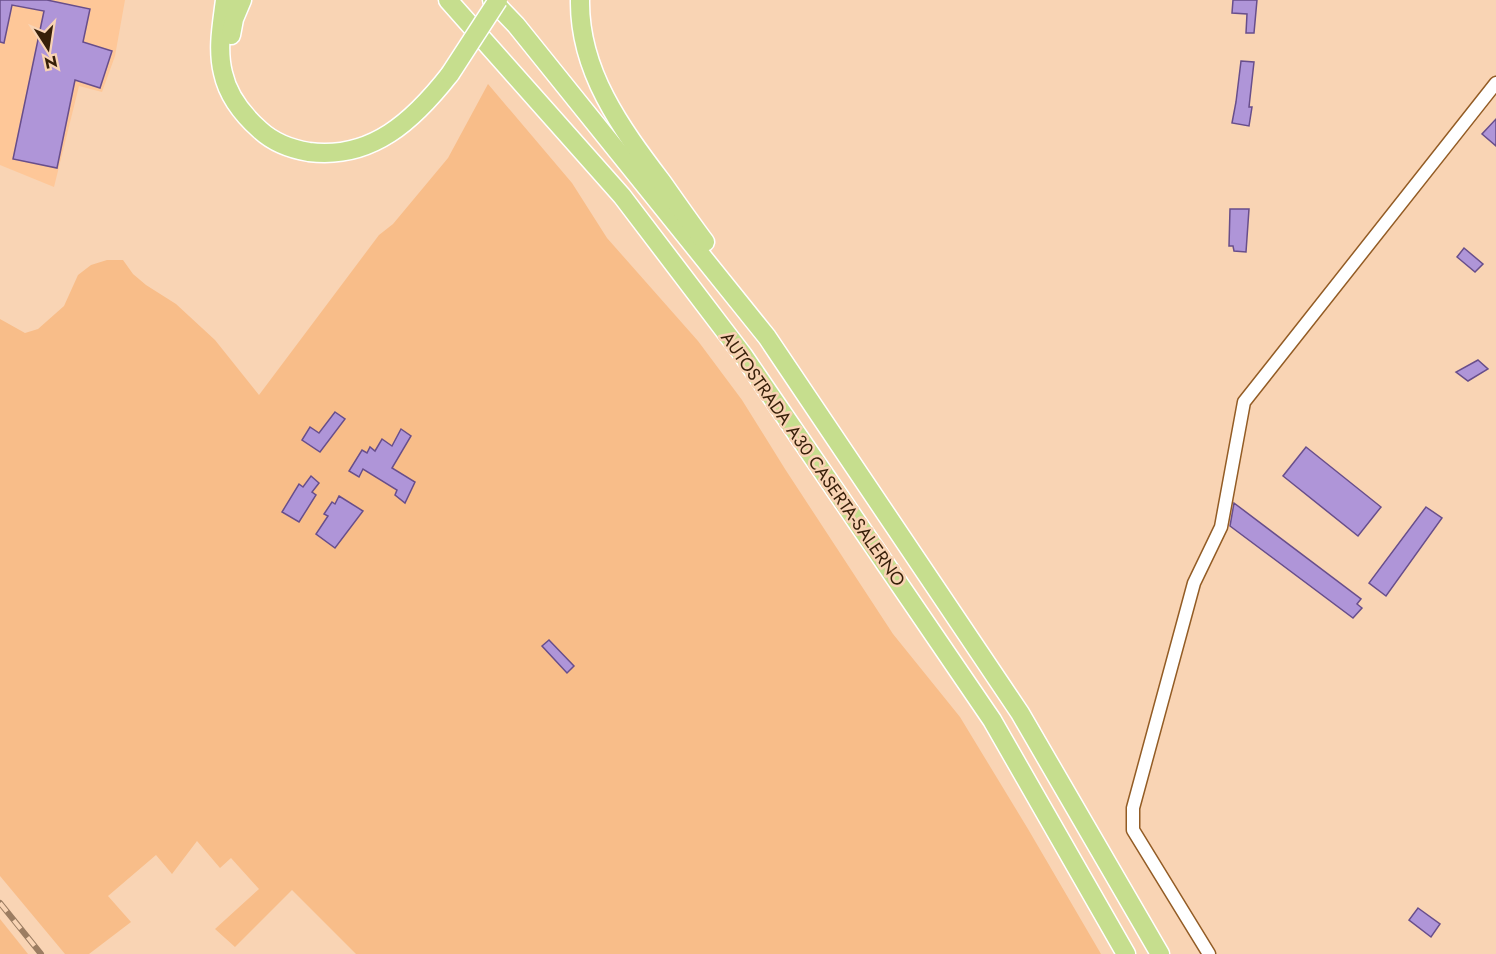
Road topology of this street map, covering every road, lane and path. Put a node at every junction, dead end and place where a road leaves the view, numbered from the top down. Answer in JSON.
{"nodes":[{"id":1,"x":225,"y":0,"type":"edge"},
{"id":2,"x":242,"y":0,"type":"edge"},
{"id":3,"x":435,"y":0,"type":"edge"},
{"id":4,"x":448,"y":0,"type":"edge"},
{"id":5,"x":485,"y":0,"type":"edge"},
{"id":6,"x":492,"y":0,"type":"edge"},
{"id":7,"x":498,"y":0,"type":"edge"},
{"id":8,"x":580,"y":0,"type":"edge"},
{"id":9,"x":446,"y":70,"type":"junction"},
{"id":10,"x":1496,"y":83,"type":"edge"},
{"id":11,"x":622,"y":196,"type":"junction"},
{"id":12,"x":730,"y":292,"type":"junction"},
{"id":13,"x":1126,"y":954,"type":"edge"},
{"id":14,"x":1160,"y":954,"type":"edge"},
{"id":15,"x":1209,"y":954,"type":"edge"}],
"edges":[{"from":1,"to":9,"type":"highway"},
{"from":2,"to":9,"type":"highway"},
{"from":3,"to":11,"type":"highway"},
{"from":4,"to":11,"type":"highway","name":"AUTOSTRADA A30 CASERTA-SALERNO"},
{"from":5,"to":9,"type":"highway"},
{"from":6,"to":12,"type":"highway","name":"AUTOSTRADA A30 CASERTA-SALERNO"},
{"from":7,"to":9,"type":"highway","bridge":true},
{"from":8,"to":12,"type":"highway"},
{"from":10,"to":15,"type":"street"},
{"from":11,"to":13,"type":"highway","name":"AUTOSTRADA A30 CASERTA-SALERNO"},
{"from":12,"to":14,"type":"highway","name":"AUTOSTRADA A30 CASERTA-SALERNO"}]}
